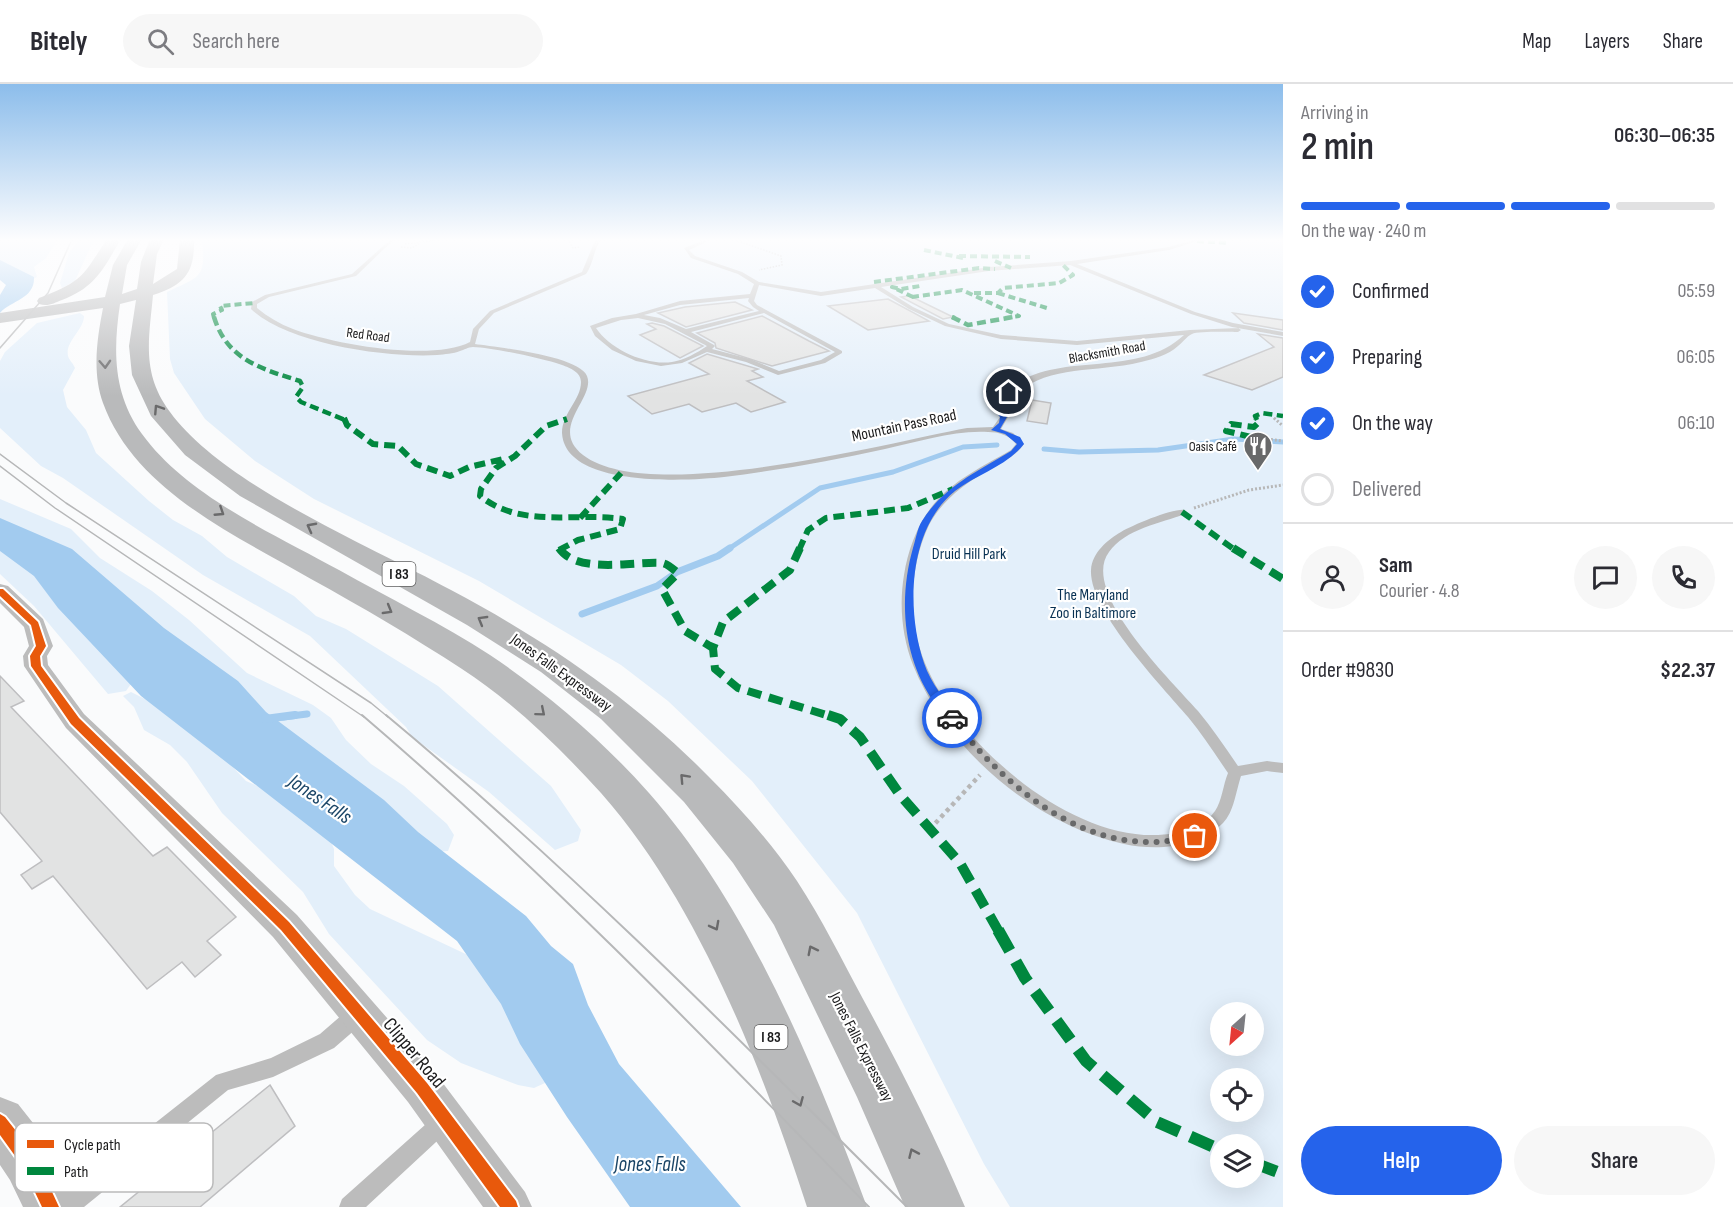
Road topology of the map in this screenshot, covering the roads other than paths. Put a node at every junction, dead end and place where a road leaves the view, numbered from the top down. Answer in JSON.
{"nodes":[{"id":1,"x":67,"y":291,"type":"edge"},
{"id":2,"x":114,"y":291,"type":"edge"},
{"id":3,"x":140,"y":291,"type":"edge"},
{"id":4,"x":145,"y":291,"type":"edge"},
{"id":5,"x":286,"y":291,"type":"edge"},
{"id":6,"x":541,"y":291,"type":"edge"},
{"id":7,"x":754,"y":291,"type":"edge"},
{"id":8,"x":804,"y":291,"type":"edge"},
{"id":9,"x":842,"y":291,"type":"edge"},
{"id":10,"x":884,"y":291,"type":"edge"},
{"id":11,"x":1138,"y":291,"type":"edge"},
{"id":12,"x":752,"y":297,"type":"junction"},
{"id":13,"x":0,"y":312,"type":"edge"},
{"id":14,"x":762,"y":312,"type":"junction"},
{"id":15,"x":636,"y":316,"type":"junction"},
{"id":16,"x":0,"y":318,"type":"edge"},
{"id":17,"x":1254,"y":329,"type":"junction"},
{"id":18,"x":684,"y":332,"type":"junction"},
{"id":19,"x":1190,"y":332,"type":"junction"},
{"id":20,"x":1283,"y":334,"type":"edge"},
{"id":21,"x":470,"y":345,"type":"junction"},
{"id":22,"x":706,"y":350,"type":"junction"},
{"id":23,"x":995,"y":430,"type":"junction"},
{"id":24,"x":1182,"y":512,"type":"road end"},
{"id":25,"x":0,"y":591,"type":"edge"},
{"id":26,"x":1283,"y":768,"type":"edge"},
{"id":27,"x":1235,"y":772,"type":"junction"},
{"id":28,"x":358,"y":1014,"type":"junction"},
{"id":29,"x":446,"y":1121,"type":"junction"},
{"id":30,"x":0,"y":1122,"type":"edge"},
{"id":31,"x":172,"y":1123,"type":"edge"},
{"id":32,"x":15,"y":1142,"type":"edge"},
{"id":33,"x":44,"y":1192,"type":"edge"},
{"id":34,"x":86,"y":1192,"type":"edge"},
{"id":35,"x":51,"y":1207,"type":"edge"},
{"id":36,"x":67,"y":1207,"type":"edge"},
{"id":37,"x":350,"y":1207,"type":"edge"},
{"id":38,"x":510,"y":1207,"type":"edge"},
{"id":39,"x":837,"y":1207,"type":"edge"},
{"id":40,"x":935,"y":1207,"type":"edge"}],
"edges":[{"from":1,"to":13,"type":"highway"},
{"from":2,"to":39,"type":"highway","number":"I 83","one_way":true},
{"from":3,"to":16,"type":"highway"},
{"from":40,"to":4,"type":"highway","name":"Jones Falls Expressway","number":"I 83","one_way":true},
{"from":5,"to":21,"type":"lane","name":"Red Road"},
{"from":6,"to":21,"type":"lane"},
{"from":7,"to":12,"type":"lane"},
{"from":8,"to":9,"type":"lane"},
{"from":10,"to":19,"type":"lane"},
{"from":11,"to":17,"type":"lane"},
{"from":12,"to":14,"type":"lane"},
{"from":12,"to":15,"type":"lane"},
{"from":14,"to":18,"type":"lane"},
{"from":14,"to":22,"type":"lane"},
{"from":15,"to":18,"type":"lane"},
{"from":15,"to":22,"type":"lane"},
{"from":17,"to":19,"type":"lane"},
{"from":17,"to":20,"type":"lane"},
{"from":18,"to":22,"type":"lane"},
{"from":19,"to":23,"type":"lane","name":"Blacksmith Road"},
{"from":21,"to":23,"type":"lane","name":"Mountain Pass Road"},
{"from":23,"to":27,"type":"lane","name":"Mountain Pass Road"},
{"from":24,"to":27,"type":"lane"},
{"from":25,"to":28,"type":"street","name":"Clipper Road"},
{"from":26,"to":27,"type":"lane"},
{"from":28,"to":29,"type":"street","name":"Clipper Road"},
{"from":28,"to":31,"type":"lane"},
{"from":29,"to":37,"type":"lane"},
{"from":29,"to":38,"type":"street","name":"Clipper Road"},
{"from":30,"to":32,"type":"street"},
{"from":33,"to":35,"type":"street"},
{"from":34,"to":36,"type":"lane"}]}
